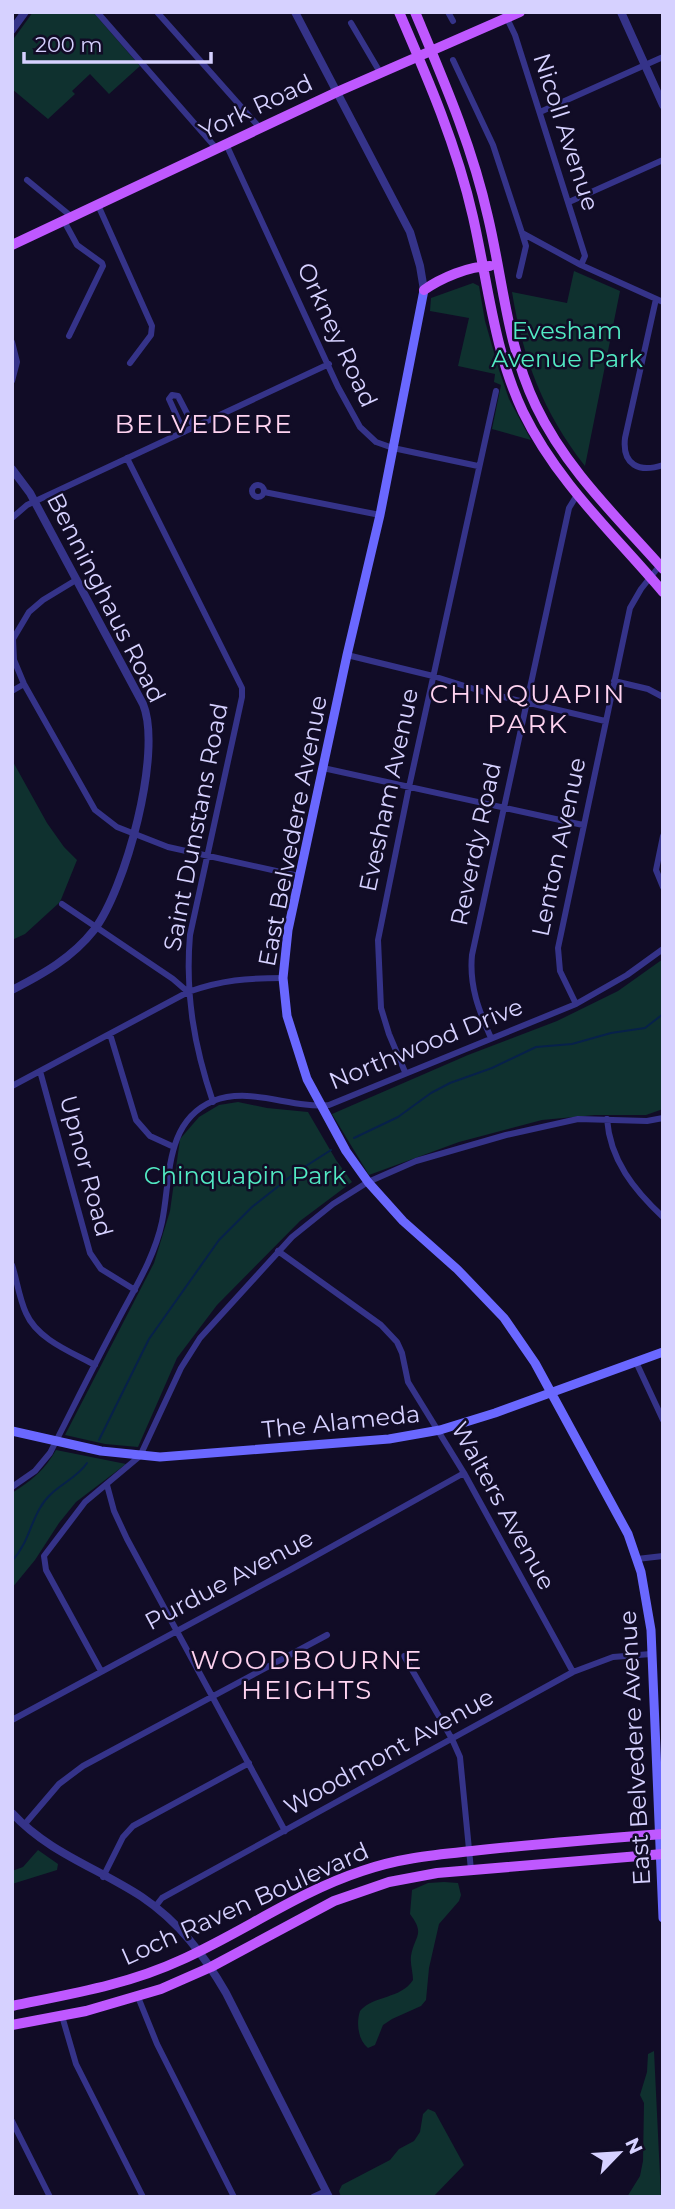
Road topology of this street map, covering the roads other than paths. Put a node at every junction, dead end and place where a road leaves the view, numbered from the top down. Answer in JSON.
{"nodes":[{"id":1,"x":25,"y":12,"type":"edge"},
{"id":2,"x":97,"y":12,"type":"edge"},
{"id":3,"x":157,"y":12,"type":"edge"},
{"id":4,"x":295,"y":12,"type":"edge"},
{"id":5,"x":399,"y":12,"type":"edge"},
{"id":6,"x":415,"y":12,"type":"edge"},
{"id":7,"x":448,"y":12,"type":"edge"},
{"id":8,"x":520,"y":12,"type":"edge"},
{"id":9,"x":621,"y":12,"type":"edge"},
{"id":10,"x":505,"y":15,"type":"edge"},
{"id":11,"x":453,"y":21,"type":"dead end"},
{"id":12,"x":351,"y":23,"type":"dead end"},
{"id":13,"x":12,"y":30,"type":"edge"},
{"id":14,"x":431,"y":52,"type":"junction"},
{"id":15,"x":419,"y":57,"type":"junction"},
{"id":16,"x":663,"y":57,"type":"edge"},
{"id":17,"x":453,"y":60,"type":"dead end"},
{"id":18,"x":645,"y":65,"type":"junction"},
{"id":19,"x":381,"y":74,"type":"junction"},
{"id":20,"x":337,"y":92,"type":"junction"},
{"id":21,"x":663,"y":105,"type":"edge"},
{"id":22,"x":540,"y":112,"type":"junction"},
{"id":23,"x":260,"y":128,"type":"junction"},
{"id":24,"x":221,"y":146,"type":"junction"},
{"id":25,"x":663,"y":160,"type":"edge"},
{"id":26,"x":27,"y":180,"type":"dead end"},
{"id":27,"x":569,"y":202,"type":"junction"},
{"id":28,"x":98,"y":205,"type":"junction"},
{"id":29,"x":68,"y":219,"type":"junction"},
{"id":30,"x":522,"y":233,"type":"junction"},
{"id":31,"x":12,"y":245,"type":"edge"},
{"id":32,"x":581,"y":265,"type":"junction"},
{"id":33,"x":499,"y":267,"type":"junction"},
{"id":34,"x":484,"y":270,"type":"junction"},
{"id":35,"x":519,"y":276,"type":"dead end"},
{"id":36,"x":424,"y":290,"type":"junction"},
{"id":37,"x":659,"y":301,"type":"edge"},
{"id":38,"x":69,"y":336,"type":"dead end"},
{"id":39,"x":12,"y":342,"type":"edge"},
{"id":40,"x":130,"y":363,"type":"dead end"},
{"id":41,"x":328,"y":364,"type":"junction"},
{"id":42,"x":14,"y":378,"type":"edge"},
{"id":43,"x":496,"y":391,"type":"dead end"},
{"id":44,"x":194,"y":428,"type":"junction"},
{"id":45,"x":184,"y":432,"type":"junction"},
{"id":46,"x":393,"y":448,"type":"junction"},
{"id":47,"x":128,"y":458,"type":"junction"},
{"id":48,"x":663,"y":465,"type":"edge"},
{"id":49,"x":478,"y":466,"type":"junction"},
{"id":50,"x":12,"y":468,"type":"edge"},
{"id":51,"x":264,"y":492,"type":"dead end"},
{"id":52,"x":577,"y":495,"type":"junction"},
{"id":53,"x":34,"y":501,"type":"junction"},
{"id":54,"x":380,"y":515,"type":"junction"},
{"id":55,"x":12,"y":518,"type":"edge"},
{"id":56,"x":662,"y":565,"type":"edge"},
{"id":57,"x":650,"y":578,"type":"junction"},
{"id":58,"x":76,"y":580,"type":"junction"},
{"id":59,"x":663,"y":592,"type":"edge"},
{"id":60,"x":347,"y":655,"type":"junction"},
{"id":61,"x":433,"y":676,"type":"junction"},
{"id":62,"x":614,"y":681,"type":"junction"},
{"id":63,"x":24,"y":684,"type":"junction"},
{"id":64,"x":12,"y":691,"type":"edge"},
{"id":65,"x":663,"y":697,"type":"edge"},
{"id":66,"x":526,"y":702,"type":"junction"},
{"id":67,"x":605,"y":721,"type":"junction"},
{"id":68,"x":323,"y":768,"type":"junction"},
{"id":69,"x":409,"y":787,"type":"junction"},
{"id":70,"x":503,"y":808,"type":"junction"},
{"id":71,"x":583,"y":825,"type":"junction"},
{"id":72,"x":134,"y":834,"type":"junction"},
{"id":73,"x":663,"y":835,"type":"edge"},
{"id":74,"x":207,"y":857,"type":"junction"},
{"id":75,"x":299,"y":876,"type":"junction"},
{"id":76,"x":663,"y":887,"type":"edge"},
{"id":77,"x":62,"y":904,"type":"dead end"},
{"id":78,"x":95,"y":928,"type":"junction"},
{"id":79,"x":663,"y":948,"type":"edge"},
{"id":80,"x":283,"y":978,"type":"junction"},
{"id":81,"x":12,"y":990,"type":"edge"},
{"id":82,"x":188,"y":992,"type":"junction"},
{"id":83,"x":576,"y":1004,"type":"junction"},
{"id":84,"x":110,"y":1034,"type":"junction"},
{"id":85,"x":491,"y":1038,"type":"junction"},
{"id":86,"x":40,"y":1072,"type":"junction"},
{"id":87,"x":405,"y":1072,"type":"junction"},
{"id":88,"x":12,"y":1075,"type":"edge"},
{"id":89,"x":15,"y":1085,"type":"edge"},
{"id":90,"x":213,"y":1102,"type":"junction"},
{"id":91,"x":319,"y":1106,"type":"junction"},
{"id":92,"x":663,"y":1118,"type":"edge"},
{"id":93,"x":607,"y":1119,"type":"junction"},
{"id":94,"x":174,"y":1147,"type":"junction"},
{"id":95,"x":369,"y":1182,"type":"junction"},
{"id":96,"x":663,"y":1217,"type":"edge"},
{"id":97,"x":278,"y":1251,"type":"junction"},
{"id":98,"x":12,"y":1265,"type":"edge"},
{"id":99,"x":135,"y":1290,"type":"junction"},
{"id":100,"x":663,"y":1352,"type":"edge"},
{"id":101,"x":636,"y":1362,"type":"junction"},
{"id":102,"x":95,"y":1365,"type":"junction"},
{"id":103,"x":551,"y":1393,"type":"junction"},
{"id":104,"x":663,"y":1420,"type":"edge"},
{"id":105,"x":440,"y":1430,"type":"junction"},
{"id":106,"x":12,"y":1431,"type":"edge"},
{"id":107,"x":56,"y":1441,"type":"junction"},
{"id":108,"x":140,"y":1456,"type":"junction"},
{"id":109,"x":464,"y":1473,"type":"junction"},
{"id":110,"x":107,"y":1485,"type":"junction"},
{"id":111,"x":12,"y":1488,"type":"edge"},
{"id":112,"x":663,"y":1556,"type":"edge"},
{"id":113,"x":637,"y":1559,"type":"junction"},
{"id":114,"x":177,"y":1630,"type":"junction"},
{"id":115,"x":327,"y":1635,"type":"dead end"},
{"id":116,"x":652,"y":1654,"type":"junction"},
{"id":117,"x":404,"y":1656,"type":"dead end"},
{"id":118,"x":101,"y":1671,"type":"junction"},
{"id":119,"x":573,"y":1672,"type":"junction"},
{"id":120,"x":214,"y":1697,"type":"junction"},
{"id":121,"x":12,"y":1720,"type":"edge"},
{"id":122,"x":452,"y":1739,"type":"junction"},
{"id":123,"x":249,"y":1763,"type":"junction"},
{"id":124,"x":12,"y":1813,"type":"edge"},
{"id":125,"x":24,"y":1825,"type":"junction"},
{"id":126,"x":285,"y":1831,"type":"junction"},
{"id":127,"x":661,"y":1834,"type":"edge"},
{"id":128,"x":469,"y":1852,"type":"junction"},
{"id":129,"x":661,"y":1854,"type":"edge"},
{"id":130,"x":471,"y":1870,"type":"junction"},
{"id":131,"x":103,"y":1877,"type":"junction"},
{"id":132,"x":155,"y":1908,"type":"junction"},
{"id":133,"x":663,"y":1918,"type":"edge"},
{"id":134,"x":199,"y":1952,"type":"junction"},
{"id":135,"x":211,"y":1967,"type":"junction"},
{"id":136,"x":113,"y":1985,"type":"junction"},
{"id":137,"x":138,"y":1997,"type":"junction"},
{"id":138,"x":119,"y":2003,"type":"junction"},
{"id":139,"x":15,"y":2005,"type":"edge"},
{"id":140,"x":62,"y":2016,"type":"junction"},
{"id":141,"x":16,"y":2024,"type":"edge"},
{"id":142,"x":12,"y":2121,"type":"edge"},
{"id":143,"x":328,"y":2194,"type":"edge"},
{"id":144,"x":50,"y":2197,"type":"edge"},
{"id":145,"x":143,"y":2197,"type":"edge"},
{"id":146,"x":234,"y":2197,"type":"edge"},
{"id":147,"x":313,"y":2197,"type":"edge"}],
"edges":[{"from":1,"to":13,"type":"street"},
{"from":2,"to":24,"type":"street","name":"Orkney Road"},
{"from":3,"to":23,"type":"street"},
{"from":4,"to":20,"type":"street","name":"East Belvedere Avenue"},
{"from":5,"to":15,"type":"main road"},
{"from":6,"to":14,"type":"main road"},
{"from":7,"to":11,"type":"street"},
{"from":8,"to":10,"type":"main road","name":"York Road"},
{"from":9,"to":18,"type":"street"},
{"from":10,"to":14,"type":"main road","name":"York Road"},
{"from":10,"to":22,"type":"street","name":"Nicoll Avenue"},
{"from":12,"to":19,"type":"street"},
{"from":14,"to":15,"type":"main road","name":"York Road"},
{"from":14,"to":33,"type":"main road"},
{"from":15,"to":19,"type":"main road","name":"York Road"},
{"from":15,"to":34,"type":"main road"},
{"from":16,"to":18,"type":"street"},
{"from":17,"to":30,"type":"street"},
{"from":18,"to":21,"type":"street"},
{"from":18,"to":22,"type":"street"},
{"from":19,"to":20,"type":"main road","name":"York Road"},
{"from":20,"to":23,"type":"main road","name":"York Road"},
{"from":20,"to":36,"type":"street","name":"East Belvedere Avenue"},
{"from":22,"to":27,"type":"street","name":"Nicoll Avenue"},
{"from":23,"to":24,"type":"main road","name":"York Road"},
{"from":24,"to":28,"type":"main road","name":"York Road"},
{"from":24,"to":41,"type":"street","name":"Orkney Road"},
{"from":25,"to":27,"type":"street"},
{"from":26,"to":29,"type":"street"},
{"from":27,"to":32,"type":"street","name":"Nicoll Avenue"},
{"from":28,"to":29,"type":"main road","name":"York Road"},
{"from":28,"to":40,"type":"street"},
{"from":29,"to":31,"type":"main road","name":"York Road"},
{"from":29,"to":38,"type":"street"},
{"from":30,"to":32,"type":"street"},
{"from":30,"to":35,"type":"street"},
{"from":32,"to":37,"type":"street"},
{"from":33,"to":34,"type":"main road"},
{"from":33,"to":56,"type":"main road"},
{"from":34,"to":36,"type":"main road"},
{"from":34,"to":52,"type":"main road"},
{"from":36,"to":46,"type":"main road","name":"East Belvedere Avenue"},
{"from":37,"to":48,"type":"street"},
{"from":39,"to":42,"type":"street"},
{"from":41,"to":44,"type":"street"},
{"from":41,"to":46,"type":"street","name":"Orkney Road"},
{"from":43,"to":49,"type":"street","name":"Evesham Avenue"},
{"from":44,"to":45,"type":"street"},
{"from":44,"to":45,"type":"street"},
{"from":45,"to":47,"type":"street"},
{"from":46,"to":49,"type":"street","name":"Orkney Road"},
{"from":46,"to":54,"type":"main road","name":"East Belvedere Avenue"},
{"from":47,"to":53,"type":"street"},
{"from":47,"to":74,"type":"street","name":"Saint Dunstans Road"},
{"from":49,"to":61,"type":"street","name":"Evesham Avenue"},
{"from":50,"to":53,"type":"street","name":"Benninghaus Road"},
{"from":51,"to":54,"type":"street"},
{"from":52,"to":57,"type":"main road"},
{"from":52,"to":66,"type":"street","name":"Reverdy Road"},
{"from":53,"to":55,"type":"street"},
{"from":53,"to":58,"type":"street","name":"Benninghaus Road"},
{"from":54,"to":60,"type":"main road","name":"East Belvedere Avenue"},
{"from":56,"to":57,"type":"street","name":"Lenton Avenue"},
{"from":57,"to":59,"type":"main road"},
{"from":57,"to":62,"type":"street","name":"Lenton Avenue"},
{"from":58,"to":63,"type":"street"},
{"from":58,"to":72,"type":"street","name":"Benninghaus Road"},
{"from":60,"to":61,"type":"street"},
{"from":60,"to":68,"type":"main road","name":"East Belvedere Avenue"},
{"from":61,"to":66,"type":"street"},
{"from":61,"to":69,"type":"street","name":"Evesham Avenue"},
{"from":62,"to":65,"type":"street"},
{"from":62,"to":67,"type":"street","name":"Lenton Avenue"},
{"from":63,"to":64,"type":"street"},
{"from":63,"to":72,"type":"street"},
{"from":66,"to":67,"type":"street"},
{"from":66,"to":70,"type":"street","name":"Reverdy Road"},
{"from":67,"to":71,"type":"street","name":"Lenton Avenue"},
{"from":68,"to":69,"type":"street"},
{"from":68,"to":75,"type":"main road","name":"East Belvedere Avenue"},
{"from":69,"to":70,"type":"street"},
{"from":69,"to":87,"type":"street","name":"Evesham Avenue"},
{"from":70,"to":71,"type":"street"},
{"from":70,"to":85,"type":"street","name":"Reverdy Road"},
{"from":71,"to":83,"type":"street","name":"Lenton Avenue"},
{"from":72,"to":74,"type":"street"},
{"from":72,"to":78,"type":"street","name":"Benninghaus Road"},
{"from":73,"to":76,"type":"street"},
{"from":74,"to":75,"type":"street"},
{"from":74,"to":82,"type":"street","name":"Saint Dunstans Road"},
{"from":75,"to":80,"type":"main road","name":"East Belvedere Avenue"},
{"from":77,"to":78,"type":"street"},
{"from":78,"to":81,"type":"street","name":"Benninghaus Road"},
{"from":78,"to":82,"type":"street"},
{"from":79,"to":83,"type":"street","name":"Northwood Drive"},
{"from":80,"to":82,"type":"street"},
{"from":80,"to":91,"type":"main road","name":"East Belvedere Avenue"},
{"from":82,"to":84,"type":"street"},
{"from":82,"to":90,"type":"street","name":"Saint Dunstans Road"},
{"from":83,"to":85,"type":"street","name":"Northwood Drive"},
{"from":84,"to":86,"type":"street"},
{"from":84,"to":94,"type":"street"},
{"from":85,"to":87,"type":"street","name":"Northwood Drive"},
{"from":86,"to":89,"type":"street"},
{"from":86,"to":99,"type":"street","name":"Upnor Road"},
{"from":87,"to":91,"type":"street","name":"Northwood Drive"},
{"from":88,"to":89,"type":"street"},
{"from":90,"to":91,"type":"street","name":"Northwood Drive"},
{"from":90,"to":94,"type":"street"},
{"from":91,"to":95,"type":"main road","name":"East Belvedere Avenue"},
{"from":92,"to":93,"type":"street"},
{"from":93,"to":95,"type":"street"},
{"from":93,"to":96,"type":"street"},
{"from":94,"to":99,"type":"street"},
{"from":95,"to":97,"type":"street"},
{"from":95,"to":103,"type":"main road","name":"East Belvedere Avenue"},
{"from":97,"to":105,"type":"street","name":"Walters Avenue"},
{"from":97,"to":108,"type":"street"},
{"from":98,"to":102,"type":"street"},
{"from":99,"to":102,"type":"street"},
{"from":100,"to":101,"type":"main road","name":"The Alameda"},
{"from":101,"to":103,"type":"main road","name":"The Alameda"},
{"from":101,"to":104,"type":"street"},
{"from":102,"to":107,"type":"street"},
{"from":103,"to":105,"type":"main road","name":"The Alameda"},
{"from":103,"to":113,"type":"main road","name":"East Belvedere Avenue"},
{"from":105,"to":108,"type":"main road","name":"The Alameda"},
{"from":105,"to":109,"type":"street","name":"Walters Avenue"},
{"from":106,"to":107,"type":"main road","name":"The Alameda"},
{"from":107,"to":108,"type":"main road","name":"The Alameda"},
{"from":107,"to":111,"type":"street"},
{"from":108,"to":110,"type":"street"},
{"from":109,"to":114,"type":"street","name":"Purdue Avenue"},
{"from":109,"to":119,"type":"street","name":"Walters Avenue"},
{"from":110,"to":114,"type":"street"},
{"from":110,"to":118,"type":"street"},
{"from":112,"to":113,"type":"street"},
{"from":113,"to":116,"type":"main road","name":"East Belvedere Avenue"},
{"from":114,"to":118,"type":"street","name":"Purdue Avenue"},
{"from":114,"to":120,"type":"street"},
{"from":115,"to":120,"type":"street"},
{"from":116,"to":119,"type":"street","name":"Woodmont Avenue"},
{"from":116,"to":127,"type":"main road","name":"East Belvedere Avenue"},
{"from":117,"to":122,"type":"street"},
{"from":118,"to":121,"type":"street","name":"Purdue Avenue"},
{"from":119,"to":122,"type":"street","name":"Woodmont Avenue"},
{"from":120,"to":123,"type":"street"},
{"from":120,"to":125,"type":"street"},
{"from":122,"to":126,"type":"street","name":"Woodmont Avenue"},
{"from":122,"to":128,"type":"street"},
{"from":123,"to":126,"type":"street"},
{"from":123,"to":131,"type":"street"},
{"from":124,"to":125,"type":"street"},
{"from":125,"to":131,"type":"street"},
{"from":126,"to":132,"type":"street","name":"Woodmont Avenue"},
{"from":127,"to":128,"type":"main road","name":"Loch Raven Boulevard"},
{"from":127,"to":129,"type":"main road","name":"East Belvedere Avenue"},
{"from":128,"to":130,"type":"street"},
{"from":128,"to":134,"type":"main road","name":"Loch Raven Boulevard"},
{"from":129,"to":130,"type":"main road","name":"Loch Raven Boulevard"},
{"from":129,"to":133,"type":"main road","name":"East Belvedere Avenue"},
{"from":130,"to":135,"type":"main road","name":"Loch Raven Boulevard"},
{"from":131,"to":132,"type":"street"},
{"from":132,"to":134,"type":"street"},
{"from":134,"to":135,"type":"street"},
{"from":134,"to":136,"type":"main road","name":"Loch Raven Boulevard"},
{"from":135,"to":137,"type":"main road","name":"Loch Raven Boulevard"},
{"from":135,"to":143,"type":"street"},
{"from":136,"to":138,"type":"main road"},
{"from":136,"to":139,"type":"main road","name":"Loch Raven Boulevard"},
{"from":137,"to":138,"type":"main road","name":"Loch Raven Boulevard"},
{"from":137,"to":146,"type":"street"},
{"from":138,"to":140,"type":"main road","name":"Loch Raven Boulevard"},
{"from":139,"to":141,"type":"main road"},
{"from":140,"to":141,"type":"main road","name":"Loch Raven Boulevard"},
{"from":140,"to":145,"type":"street"},
{"from":142,"to":144,"type":"street"},
{"from":143,"to":147,"type":"street"}]}
